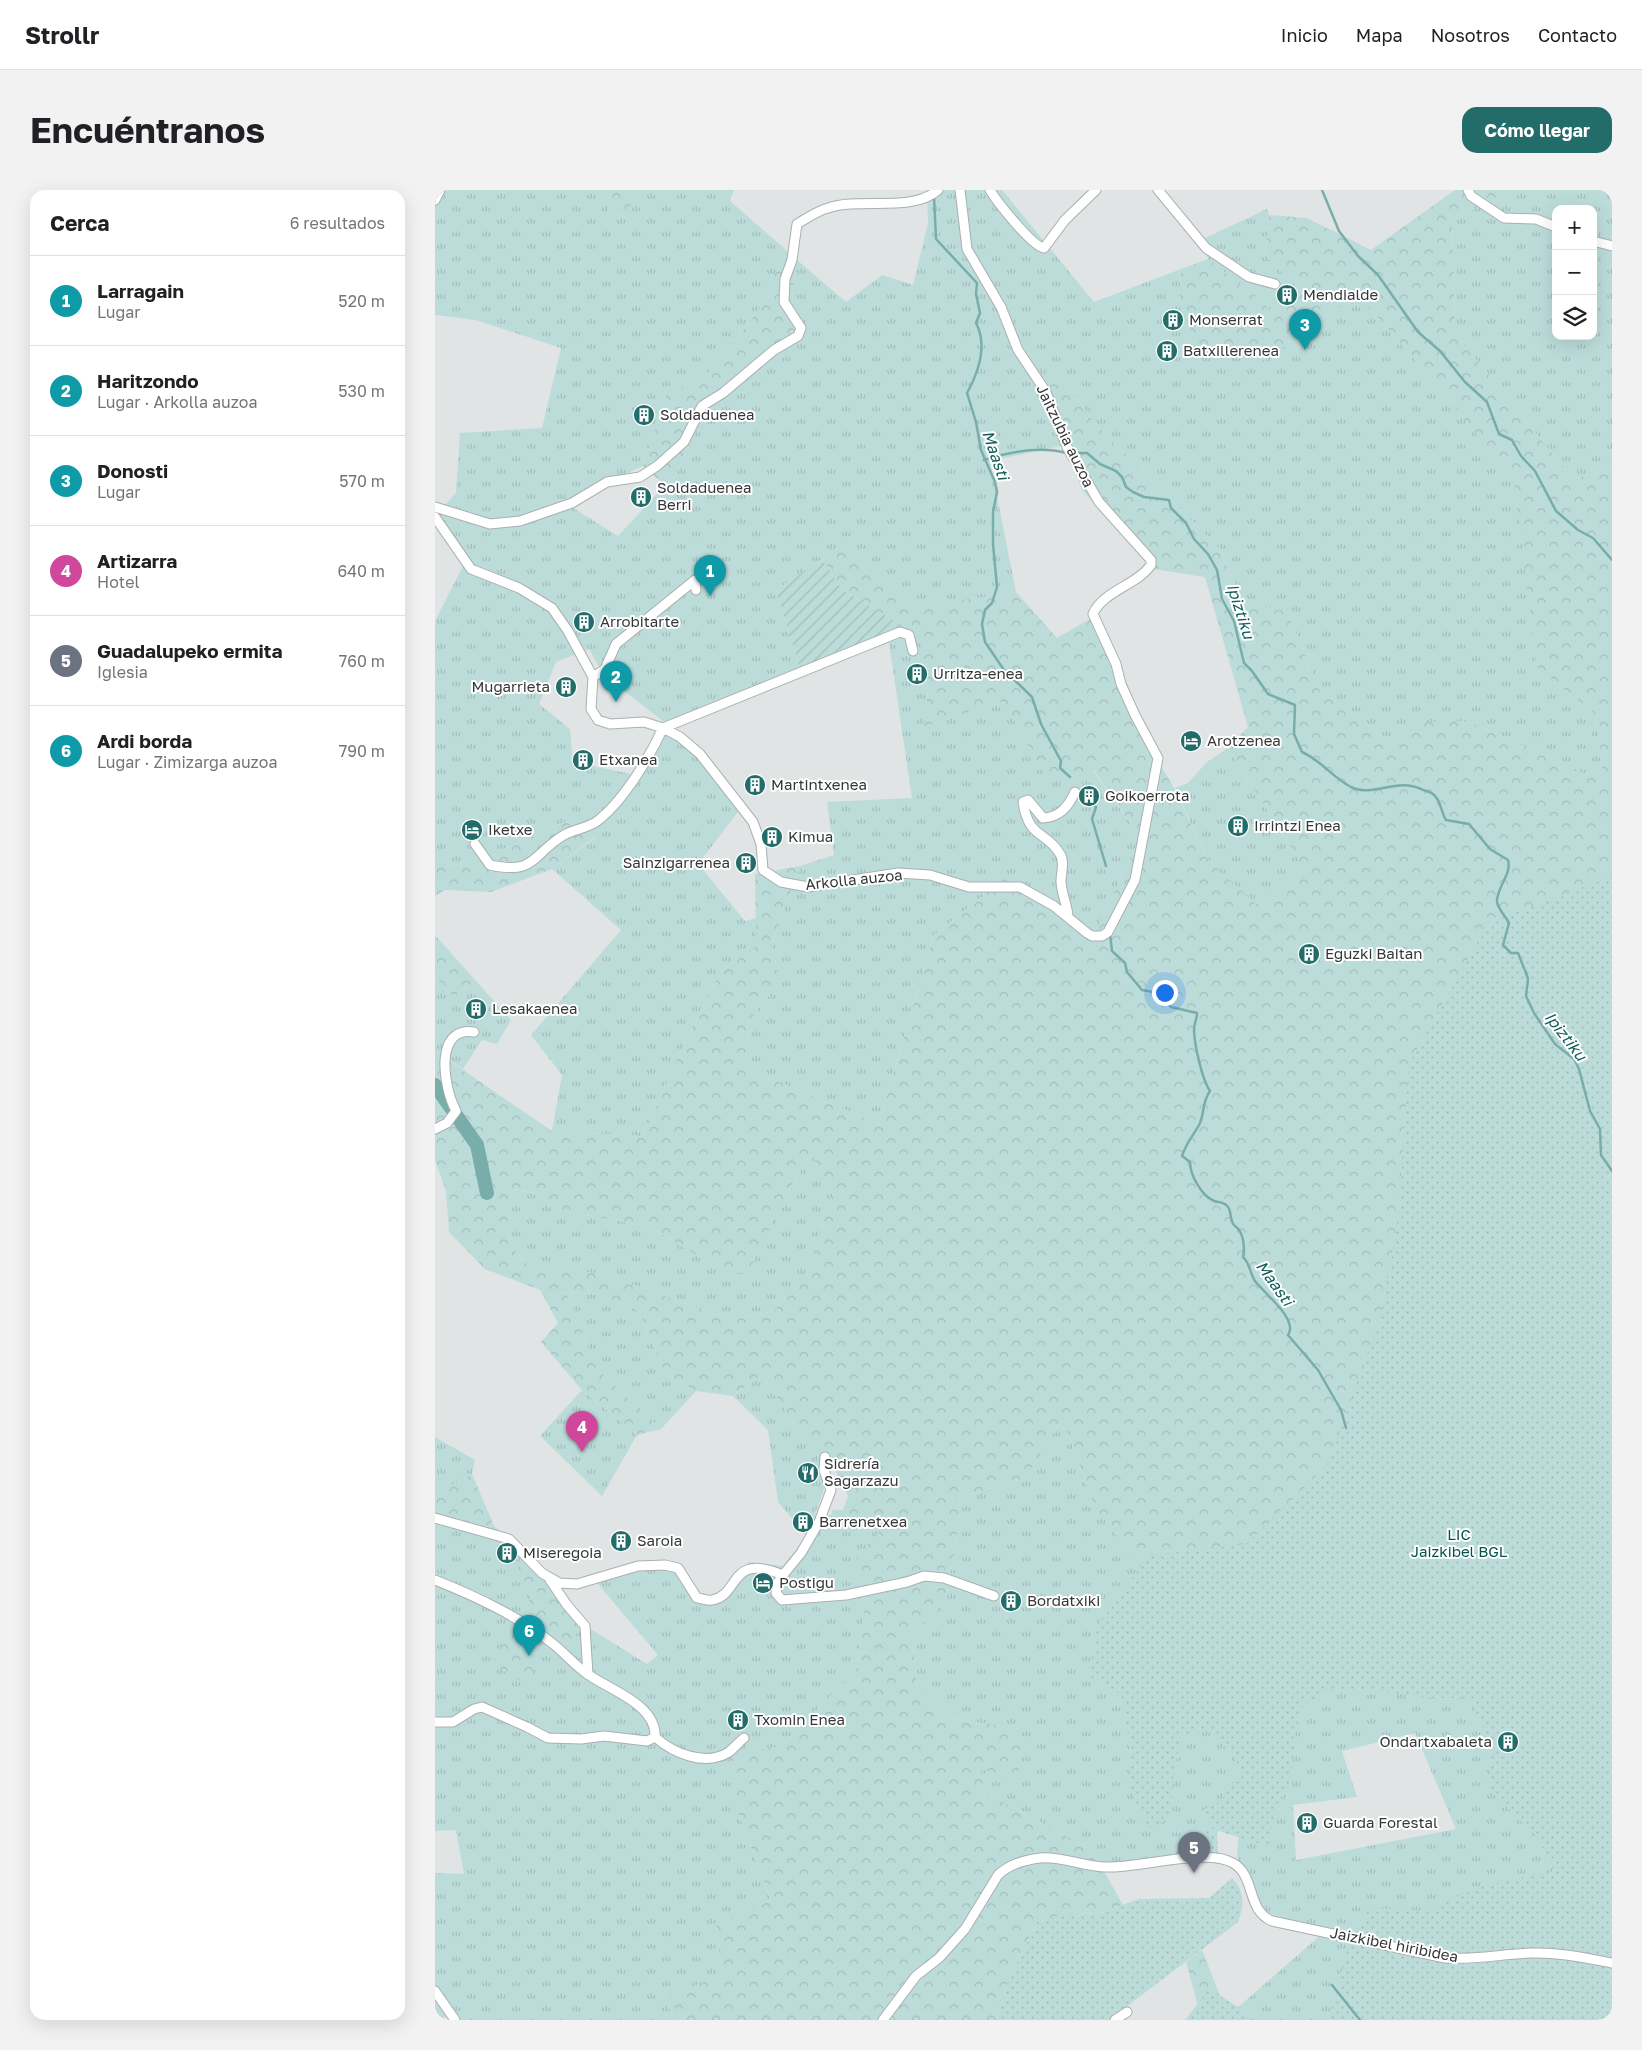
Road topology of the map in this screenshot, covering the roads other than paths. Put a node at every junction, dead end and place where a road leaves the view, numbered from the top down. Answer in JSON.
{"nodes":[{"id":1,"x":440,"y":190,"type":"edge"},
{"id":2,"x":960,"y":190,"type":"edge"},
{"id":3,"x":990,"y":190,"type":"edge"},
{"id":4,"x":1096,"y":190,"type":"edge"},
{"id":5,"x":1158,"y":190,"type":"edge"},
{"id":6,"x":1468,"y":190,"type":"edge"},
{"id":7,"x":934,"y":193,"type":"edge"},
{"id":8,"x":435,"y":200,"type":"edge"},
{"id":9,"x":1552,"y":225,"type":"edge"},
{"id":10,"x":1597,"y":242,"type":"edge"},
{"id":11,"x":1612,"y":246,"type":"edge"},
{"id":12,"x":1275,"y":284,"type":"dead end"},
{"id":13,"x":435,"y":507,"type":"edge"},
{"id":14,"x":435,"y":517,"type":"edge"},
{"id":15,"x":697,"y":590,"type":"dead end"},
{"id":16,"x":913,"y":651,"type":"dead end"},
{"id":17,"x":593,"y":677,"type":"junction"},
{"id":18,"x":663,"y":728,"type":"junction"},
{"id":19,"x":1158,"y":758,"type":"joint"},
{"id":20,"x":1075,"y":792,"type":"dead end"},
{"id":21,"x":475,"y":844,"type":"dead end"},
{"id":22,"x":1068,"y":916,"type":"junction"},
{"id":23,"x":473,"y":1032,"type":"dead end"},
{"id":24,"x":435,"y":1129,"type":"edge"},
{"id":25,"x":825,"y":1457,"type":"dead end"},
{"id":26,"x":435,"y":1518,"type":"edge"},
{"id":27,"x":783,"y":1575,"type":"junction"},
{"id":28,"x":548,"y":1576,"type":"junction"},
{"id":29,"x":435,"y":1580,"type":"edge"},
{"id":30,"x":993,"y":1596,"type":"dead end"},
{"id":31,"x":588,"y":1675,"type":"junction"},
{"id":32,"x":435,"y":1722,"type":"edge"},
{"id":33,"x":655,"y":1737,"type":"junction"},
{"id":34,"x":744,"y":1738,"type":"dead end"},
{"id":35,"x":1612,"y":1963,"type":"edge"},
{"id":36,"x":435,"y":1991,"type":"edge"},
{"id":37,"x":1127,"y":2012,"type":"dead end"},
{"id":38,"x":455,"y":2020,"type":"edge"},
{"id":39,"x":883,"y":2020,"type":"edge"},
{"id":40,"x":1115,"y":2020,"type":"edge"}],
"edges":[{"from":1,"to":8,"type":"street"},
{"from":2,"to":19,"type":"street","name":"Jaitzubia auzoa"},
{"from":3,"to":4,"type":"street"},
{"from":5,"to":12,"type":"street"},
{"from":6,"to":9,"type":"street"},
{"from":7,"to":13,"type":"street"},
{"from":10,"to":11,"type":"street"},
{"from":14,"to":17,"type":"street"},
{"from":15,"to":17,"type":"street"},
{"from":16,"to":18,"type":"street"},
{"from":17,"to":18,"type":"street","name":"Arkolla auzoa"},
{"from":18,"to":21,"type":"street"},
{"from":18,"to":22,"type":"street","name":"Arkolla auzoa"},
{"from":19,"to":22,"type":"street","name":"Arkolla auzoa"},
{"from":20,"to":22,"type":"street"},
{"from":23,"to":24,"type":"street"},
{"from":25,"to":27,"type":"street"},
{"from":26,"to":28,"type":"street"},
{"from":27,"to":28,"type":"street"},
{"from":27,"to":30,"type":"street"},
{"from":28,"to":31,"type":"street"},
{"from":29,"to":31,"type":"street"},
{"from":31,"to":33,"type":"street"},
{"from":32,"to":33,"type":"street"},
{"from":33,"to":34,"type":"street"},
{"from":35,"to":39,"type":"street","name":"Jaizkibel hiribidea"},
{"from":36,"to":38,"type":"street"},
{"from":37,"to":40,"type":"street"}]}
